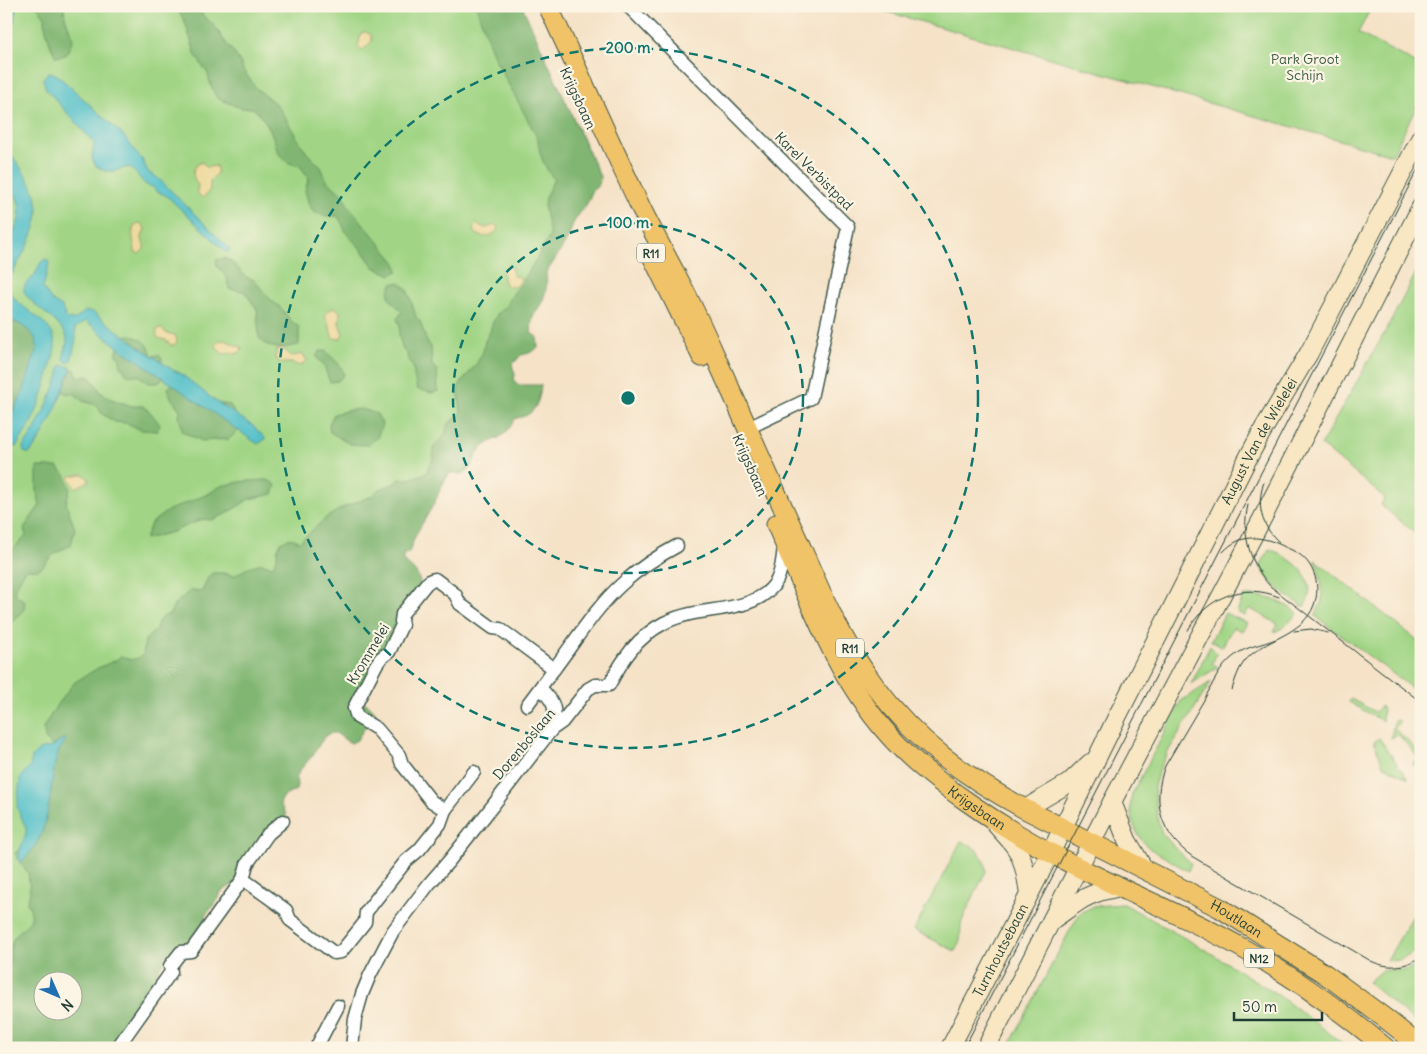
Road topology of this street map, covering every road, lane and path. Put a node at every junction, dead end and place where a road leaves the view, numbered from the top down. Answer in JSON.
{"nodes":[{"id":1,"x":534,"y":6,"type":"edge"},
{"id":2,"x":548,"y":6,"type":"edge"},
{"id":3,"x":628,"y":6,"type":"edge"},
{"id":4,"x":1421,"y":137,"type":"edge"},
{"id":5,"x":1421,"y":207,"type":"edge"},
{"id":6,"x":748,"y":428,"type":"junction"},
{"id":7,"x":784,"y":541,"type":"junction"},
{"id":8,"x":677,"y":546,"type":"dead end"},
{"id":9,"x":810,"y":586,"type":"junction"},
{"id":10,"x":554,"y":669,"type":"junction"},
{"id":11,"x":540,"y":688,"type":"junction"},
{"id":12,"x":527,"y":705,"type":"dead end"},
{"id":13,"x":552,"y":729,"type":"junction"},
{"id":14,"x":1102,"y":746,"type":"junction"},
{"id":15,"x":474,"y":772,"type":"dead end"},
{"id":16,"x":1112,"y":802,"type":"junction"},
{"id":17,"x":1025,"y":809,"type":"junction"},
{"id":18,"x":445,"y":810,"type":"junction"},
{"id":19,"x":991,"y":818,"type":"junction"},
{"id":20,"x":283,"y":821,"type":"dead end"},
{"id":21,"x":1063,"y":828,"type":"junction"},
{"id":22,"x":1092,"y":842,"type":"junction"},
{"id":23,"x":1051,"y":852,"type":"junction"},
{"id":24,"x":1079,"y":867,"type":"junction"},
{"id":25,"x":1144,"y":869,"type":"junction"},
{"id":26,"x":243,"y":879,"type":"junction"},
{"id":27,"x":1120,"y":887,"type":"junction"},
{"id":28,"x":1029,"y":894,"type":"junction"},
{"id":29,"x":1051,"y":920,"type":"junction"},
{"id":30,"x":338,"y":1006,"type":"dead end"},
{"id":31,"x":120,"y":1047,"type":"edge"},
{"id":32,"x":1421,"y":1047,"type":"edge"},
{"id":33,"x":316,"y":1048,"type":"edge"},
{"id":34,"x":352,"y":1048,"type":"edge"},
{"id":35,"x":950,"y":1048,"type":"edge"},
{"id":36,"x":986,"y":1048,"type":"edge"},
{"id":37,"x":1386,"y":1048,"type":"edge"}],
"edges":[{"from":1,"to":7,"type":"main road","name":"Krijgsbaan","number":"R11"},
{"from":2,"to":6,"type":"main road","name":"Krijgsbaan","number":"R11"},
{"from":3,"to":6,"type":"street","name":"Karel Verbistpad"},
{"from":4,"to":14,"type":"main road","name":"August Van de Wielelei"},
{"from":5,"to":16,"type":"main road"},
{"from":6,"to":9,"type":"main road","name":"Krijgsbaan","number":"R11"},
{"from":7,"to":9,"type":"main road","name":"Krijgsbaan","number":"R11"},
{"from":7,"to":13,"type":"street","name":"Dorenboslaan"},
{"from":8,"to":10,"type":"street"},
{"from":9,"to":17,"type":"main road","name":"Krijgsbaan","number":"R11"},
{"from":9,"to":19,"type":"main road","name":"Krijgsbaan","number":"R11"},
{"from":10,"to":11,"type":"street"},
{"from":10,"to":18,"type":"street","name":"Krommelei"},
{"from":11,"to":12,"type":"street"},
{"from":11,"to":13,"type":"street"},
{"from":13,"to":34,"type":"street","name":"Dorenboslaan"},
{"from":14,"to":17,"type":"main road"},
{"from":14,"to":21,"type":"main road","name":"Turnhoutsebaan"},
{"from":15,"to":18,"type":"street"},
{"from":16,"to":22,"type":"main road"},
{"from":16,"to":25,"type":"main road"},
{"from":17,"to":21,"type":"main road","name":"Krijgsbaan","number":"R11"},
{"from":18,"to":26,"type":"street"},
{"from":19,"to":23,"type":"main road","name":"Krijgsbaan","number":"R11"},
{"from":19,"to":28,"type":"main road"},
{"from":20,"to":26,"type":"street"},
{"from":21,"to":22,"type":"main road","name":"Houtlaan","number":"N12"},
{"from":21,"to":23,"type":"main road","name":"Turnhoutsebaan"},
{"from":22,"to":24,"type":"main road"},
{"from":22,"to":25,"type":"main road","name":"Houtlaan","number":"N12"},
{"from":23,"to":24,"type":"main road","name":"Houtlaan","number":"N12"},
{"from":23,"to":28,"type":"main road","name":"Turnhoutsebaan"},
{"from":24,"to":27,"type":"main road","name":"Houtlaan","number":"N12"},
{"from":24,"to":29,"type":"main road"},
{"from":25,"to":32,"type":"main road","name":"Houtlaan","number":"N12"},
{"from":26,"to":31,"type":"street"},
{"from":27,"to":29,"type":"main road"},
{"from":27,"to":37,"type":"main road","name":"Houtlaan","number":"N12"},
{"from":28,"to":35,"type":"main road","name":"Turnhoutsebaan"},
{"from":29,"to":36,"type":"main road"},
{"from":30,"to":33,"type":"street"}]}
